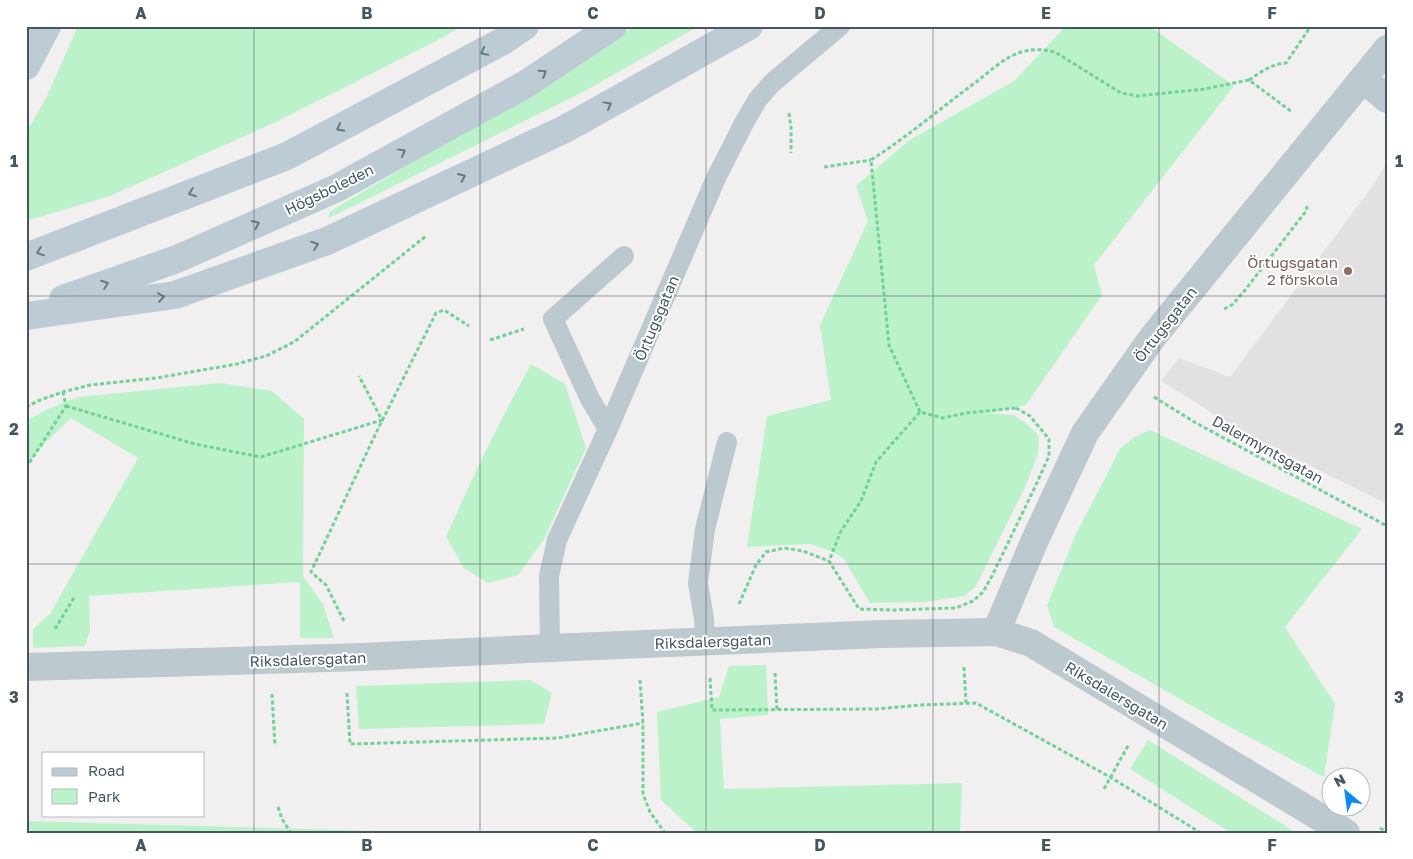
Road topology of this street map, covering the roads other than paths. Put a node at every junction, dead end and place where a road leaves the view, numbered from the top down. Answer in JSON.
{"nodes":[{"id":1,"x":47,"y":26,"type":"edge"},
{"id":2,"x":525,"y":26,"type":"edge"},
{"id":3,"x":613,"y":26,"type":"edge"},
{"id":4,"x":749,"y":26,"type":"edge"},
{"id":5,"x":840,"y":26,"type":"edge"},
{"id":6,"x":1387,"y":49,"type":"edge"},
{"id":7,"x":26,"y":66,"type":"edge"},
{"id":8,"x":1362,"y":79,"type":"junction"},
{"id":9,"x":1387,"y":99,"type":"edge"},
{"id":10,"x":624,"y":256,"type":"dead end"},
{"id":11,"x":26,"y":257,"type":"edge"},
{"id":12,"x":26,"y":314,"type":"edge"},
{"id":13,"x":608,"y":429,"type":"junction"},
{"id":14,"x":727,"y":442,"type":"dead end"},
{"id":15,"x":996,"y":632,"type":"junction"},
{"id":16,"x":705,"y":642,"type":"junction"},
{"id":17,"x":550,"y":648,"type":"junction"},
{"id":18,"x":26,"y":667,"type":"edge"},
{"id":19,"x":1346,"y":833,"type":"edge"}],
"edges":[{"from":1,"to":7,"type":"main road"},
{"from":2,"to":11,"type":"main road","one_way":true},
{"from":12,"to":3,"type":"main road","name":"Högsboleden","one_way":true},
{"from":12,"to":4,"type":"main road","one_way":true},
{"from":5,"to":13,"type":"lane","name":"Örtugsgatan"},
{"from":6,"to":8,"type":"street","name":"Örtugsgatan"},
{"from":8,"to":9,"type":"street"},
{"from":8,"to":15,"type":"street","name":"Örtugsgatan"},
{"from":10,"to":13,"type":"lane"},
{"from":13,"to":17,"type":"lane","name":"Örtugsgatan"},
{"from":14,"to":16,"type":"lane"},
{"from":15,"to":16,"type":"street","name":"Riksdalersgatan"},
{"from":15,"to":19,"type":"street","name":"Riksdalersgatan"},
{"from":16,"to":17,"type":"street","name":"Riksdalersgatan"},
{"from":17,"to":18,"type":"street","name":"Riksdalersgatan"}]}
